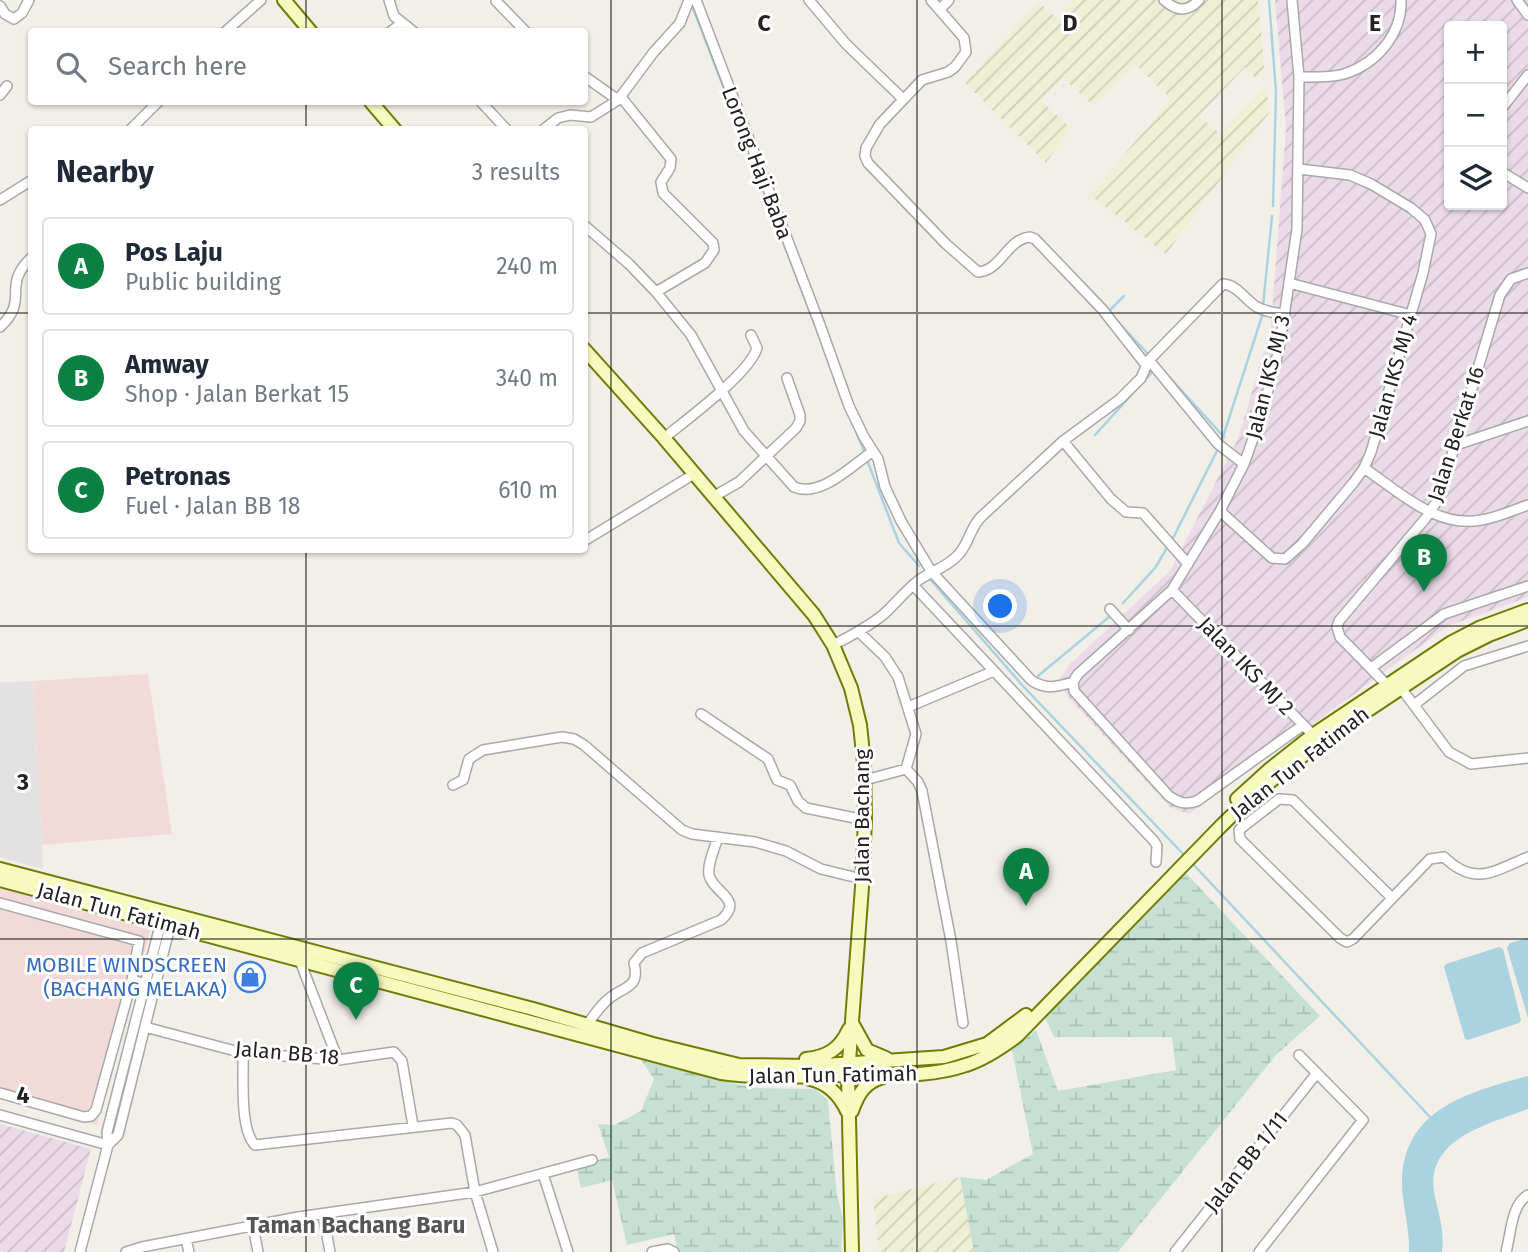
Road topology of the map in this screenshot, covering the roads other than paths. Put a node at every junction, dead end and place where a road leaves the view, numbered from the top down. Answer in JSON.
{"nodes":[{"id":1,"x":29,"y":0,"type":"edge"},
{"id":2,"x":261,"y":0,"type":"edge"},
{"id":3,"x":284,"y":0,"type":"edge"},
{"id":4,"x":389,"y":0,"type":"edge"},
{"id":5,"x":696,"y":0,"type":"edge"},
{"id":6,"x":808,"y":0,"type":"edge"},
{"id":7,"x":931,"y":0,"type":"edge"},
{"id":8,"x":949,"y":0,"type":"edge"},
{"id":9,"x":1164,"y":0,"type":"edge"},
{"id":10,"x":1199,"y":0,"type":"edge"},
{"id":11,"x":1292,"y":0,"type":"edge"},
{"id":12,"x":1401,"y":0,"type":"edge"},
{"id":13,"x":1517,"y":0,"type":"edge"},
{"id":14,"x":496,"y":1,"type":"edge"},
{"id":15,"x":686,"y":5,"type":"edge"},
{"id":16,"x":0,"y":6,"type":"edge"},
{"id":17,"x":940,"y":9,"type":"junction"},
{"id":18,"x":1528,"y":15,"type":"edge"},
{"id":19,"x":402,"y":23,"type":"junction"},
{"id":20,"x":230,"y":28,"type":"edge"},
{"id":21,"x":308,"y":28,"type":"edge"},
{"id":22,"x":395,"y":28,"type":"edge"},
{"id":23,"x":409,"y":28,"type":"edge"},
{"id":24,"x":522,"y":28,"type":"edge"},
{"id":25,"x":1528,"y":75,"type":"edge"},
{"id":26,"x":1299,"y":77,"type":"junction"},
{"id":27,"x":588,"y":78,"type":"edge"},
{"id":28,"x":8,"y":86,"type":"dead end"},
{"id":29,"x":0,"y":95,"type":"edge"},
{"id":30,"x":620,"y":98,"type":"junction"},
{"id":31,"x":903,"y":99,"type":"junction"},
{"id":32,"x":1507,"y":102,"type":"edge"},
{"id":33,"x":155,"y":105,"type":"edge"},
{"id":34,"x":373,"y":105,"type":"edge"},
{"id":35,"x":484,"y":105,"type":"edge"},
{"id":36,"x":134,"y":126,"type":"edge"},
{"id":37,"x":391,"y":126,"type":"edge"},
{"id":38,"x":503,"y":126,"type":"edge"},
{"id":39,"x":548,"y":126,"type":"edge"},
{"id":40,"x":1298,"y":169,"type":"junction"},
{"id":41,"x":1507,"y":175,"type":"edge"},
{"id":42,"x":28,"y":182,"type":"edge"},
{"id":43,"x":1528,"y":188,"type":"edge"},
{"id":44,"x":0,"y":200,"type":"edge"},
{"id":45,"x":588,"y":228,"type":"edge"},
{"id":46,"x":28,"y":259,"type":"edge"},
{"id":47,"x":1528,"y":273,"type":"edge"},
{"id":48,"x":1289,"y":283,"type":"junction"},
{"id":49,"x":656,"y":292,"type":"junction"},
{"id":50,"x":1285,"y":314,"type":"junction"},
{"id":51,"x":1411,"y":315,"type":"junction"},
{"id":52,"x":0,"y":327,"type":"edge"},
{"id":53,"x":751,"y":335,"type":"dead end"},
{"id":54,"x":588,"y":353,"type":"edge"},
{"id":55,"x":1148,"y":363,"type":"junction"},
{"id":56,"x":787,"y":378,"type":"dead end"},
{"id":57,"x":722,"y":389,"type":"junction"},
{"id":58,"x":1528,"y":421,"type":"edge"},
{"id":59,"x":664,"y":438,"type":"junction"},
{"id":60,"x":1063,"y":441,"type":"junction"},
{"id":61,"x":1456,"y":445,"type":"junction"},
{"id":62,"x":868,"y":455,"type":"junction"},
{"id":63,"x":766,"y":457,"type":"junction"},
{"id":64,"x":1244,"y":464,"type":"junction"},
{"id":65,"x":1364,"y":468,"type":"junction"},
{"id":66,"x":694,"y":474,"type":"junction"},
{"id":67,"x":713,"y":497,"type":"junction"},
{"id":68,"x":1528,"y":505,"type":"edge"},
{"id":69,"x":1220,"y":510,"type":"junction"},
{"id":70,"x":1430,"y":513,"type":"junction"},
{"id":71,"x":588,"y":539,"type":"edge"},
{"id":72,"x":1188,"y":565,"type":"junction"},
{"id":73,"x":931,"y":571,"type":"junction"},
{"id":74,"x":913,"y":585,"type":"junction"},
{"id":75,"x":1528,"y":586,"type":"edge"},
{"id":76,"x":1172,"y":590,"type":"junction"},
{"id":77,"x":1110,"y":609,"type":"dead end"},
{"id":78,"x":1528,"y":610,"type":"edge"},
{"id":79,"x":1528,"y":620,"type":"edge"},
{"id":80,"x":1129,"y":630,"type":"junction"},
{"id":81,"x":859,"y":632,"type":"junction"},
{"id":82,"x":833,"y":645,"type":"junction"},
{"id":83,"x":1528,"y":646,"type":"edge"},
{"id":84,"x":1371,"y":668,"type":"junction"},
{"id":85,"x":994,"y":671,"type":"junction"},
{"id":86,"x":1074,"y":686,"type":"junction"},
{"id":87,"x":1394,"y":689,"type":"junction"},
{"id":88,"x":1414,"y":705,"type":"junction"},
{"id":89,"x":908,"y":707,"type":"junction"},
{"id":90,"x":701,"y":714,"type":"dead end"},
{"id":91,"x":1303,"y":724,"type":"junction"},
{"id":92,"x":1317,"y":738,"type":"junction"},
{"id":93,"x":1528,"y":758,"type":"edge"},
{"id":94,"x":906,"y":769,"type":"junction"},
{"id":95,"x":865,"y":779,"type":"junction"},
{"id":96,"x":453,"y":785,"type":"dead end"},
{"id":97,"x":865,"y":820,"type":"junction"},
{"id":98,"x":719,"y":837,"type":"junction"},
{"id":99,"x":1528,"y":857,"type":"edge"},
{"id":100,"x":1156,"y":862,"type":"dead end"},
{"id":101,"x":1177,"y":864,"type":"junction"},
{"id":102,"x":0,"y":869,"type":"edge"},
{"id":103,"x":0,"y":880,"type":"edge"},
{"id":104,"x":862,"y":880,"type":"junction"},
{"id":105,"x":1392,"y":898,"type":"junction"},
{"id":106,"x":0,"y":903,"type":"edge"},
{"id":107,"x":167,"y":918,"type":"junction"},
{"id":108,"x":300,"y":961,"type":"junction"},
{"id":109,"x":132,"y":980,"type":"junction"},
{"id":110,"x":145,"y":984,"type":"junction"},
{"id":111,"x":852,"y":1023,"type":"junction"},
{"id":112,"x":963,"y":1023,"type":"dead end"},
{"id":113,"x":587,"y":1025,"type":"junction"},
{"id":114,"x":145,"y":1027,"type":"junction"},
{"id":115,"x":243,"y":1053,"type":"junction"},
{"id":116,"x":1299,"y":1055,"type":"dead end"},
{"id":117,"x":338,"y":1060,"type":"junction"},
{"id":118,"x":898,"y":1060,"type":"junction"},
{"id":119,"x":772,"y":1067,"type":"junction"},
{"id":120,"x":848,"y":1070,"type":"junction"},
{"id":121,"x":1317,"y":1073,"type":"junction"},
{"id":122,"x":904,"y":1075,"type":"junction"},
{"id":123,"x":799,"y":1077,"type":"junction"},
{"id":124,"x":0,"y":1093,"type":"edge"},
{"id":125,"x":0,"y":1115,"type":"edge"},
{"id":126,"x":850,"y":1118,"type":"junction"},
{"id":127,"x":413,"y":1126,"type":"junction"},
{"id":128,"x":108,"y":1145,"type":"junction"},
{"id":129,"x":592,"y":1160,"type":"dead end"},
{"id":130,"x":543,"y":1174,"type":"junction"},
{"id":131,"x":475,"y":1192,"type":"junction"},
{"id":132,"x":1528,"y":1195,"type":"edge"},
{"id":133,"x":323,"y":1214,"type":"junction"},
{"id":134,"x":253,"y":1226,"type":"junction"},
{"id":135,"x":186,"y":1239,"type":"junction"},
{"id":136,"x":80,"y":1252,"type":"edge"},
{"id":137,"x":126,"y":1252,"type":"edge"},
{"id":138,"x":189,"y":1252,"type":"edge"},
{"id":139,"x":258,"y":1252,"type":"edge"},
{"id":140,"x":330,"y":1252,"type":"edge"},
{"id":141,"x":493,"y":1252,"type":"edge"},
{"id":142,"x":568,"y":1252,"type":"edge"},
{"id":143,"x":652,"y":1252,"type":"edge"},
{"id":144,"x":674,"y":1252,"type":"edge"},
{"id":145,"x":852,"y":1252,"type":"edge"},
{"id":146,"x":1175,"y":1252,"type":"edge"},
{"id":147,"x":1259,"y":1252,"type":"edge"},
{"id":148,"x":1507,"y":1252,"type":"edge"}],
"edges":[{"from":1,"to":16,"type":"street"},
{"from":2,"to":20,"type":"street"},
{"from":3,"to":21,"type":"main road"},
{"from":4,"to":19,"type":"street"},
{"from":5,"to":62,"type":"street","name":"Lorong Haji Baba"},
{"from":6,"to":31,"type":"street"},
{"from":7,"to":17,"type":"street"},
{"from":8,"to":17,"type":"street"},
{"from":9,"to":10,"type":"street"},
{"from":11,"to":26,"type":"street","name":"Jalan IKS MJ 3"},
{"from":12,"to":26,"type":"street"},
{"from":13,"to":18,"type":"street"},
{"from":14,"to":24,"type":"street"},
{"from":15,"to":30,"type":"street"},
{"from":17,"to":31,"type":"street"},
{"from":19,"to":22,"type":"street"},
{"from":19,"to":23,"type":"street"},
{"from":25,"to":32,"type":"street"},
{"from":26,"to":40,"type":"street","name":"Jalan IKS MJ 3"},
{"from":27,"to":30,"type":"street"},
{"from":28,"to":29,"type":"street"},
{"from":30,"to":39,"type":"street"},
{"from":30,"to":49,"type":"street"},
{"from":31,"to":55,"type":"street"},
{"from":33,"to":36,"type":"street"},
{"from":34,"to":37,"type":"main road"},
{"from":35,"to":38,"type":"street"},
{"from":40,"to":48,"type":"street","name":"Jalan IKS MJ 3"},
{"from":40,"to":51,"type":"street","name":"Jalan IKS MJ 4"},
{"from":41,"to":43,"type":"street"},
{"from":42,"to":44,"type":"street"},
{"from":45,"to":49,"type":"street"},
{"from":46,"to":52,"type":"street"},
{"from":47,"to":61,"type":"street","name":"Jalan Berkat 16"},
{"from":48,"to":50,"type":"street","name":"Jalan IKS MJ 3"},
{"from":48,"to":51,"type":"street"},
{"from":49,"to":57,"type":"street"},
{"from":50,"to":55,"type":"street"},
{"from":50,"to":64,"type":"street","name":"Jalan IKS MJ 3"},
{"from":51,"to":65,"type":"street","name":"Jalan IKS MJ 4"},
{"from":53,"to":57,"type":"street"},
{"from":54,"to":59,"type":"main road","name":"Jalan Bachang"},
{"from":55,"to":60,"type":"street"},
{"from":55,"to":64,"type":"street"},
{"from":56,"to":63,"type":"street"},
{"from":57,"to":59,"type":"street"},
{"from":57,"to":63,"type":"street"},
{"from":58,"to":61,"type":"street"},
{"from":59,"to":66,"type":"main road","name":"Jalan Bachang"},
{"from":60,"to":72,"type":"street"},
{"from":60,"to":73,"type":"street"},
{"from":61,"to":70,"type":"street","name":"Jalan Berkat 16"},
{"from":62,"to":63,"type":"street"},
{"from":62,"to":73,"type":"street","name":"Lorong Haji Baba"},
{"from":63,"to":67,"type":"street"},
{"from":64,"to":69,"type":"street","name":"Jalan IKS MJ 3"},
{"from":65,"to":69,"type":"street","name":"Jalan IKS MJ 4"},
{"from":65,"to":70,"type":"street"},
{"from":66,"to":67,"type":"main road","name":"Jalan Bachang"},
{"from":66,"to":71,"type":"street"},
{"from":67,"to":82,"type":"main road","name":"Jalan Bachang"},
{"from":68,"to":70,"type":"street"},
{"from":69,"to":72,"type":"street","name":"Jalan IKS MJ 3"},
{"from":70,"to":84,"type":"street","name":"Jalan Berkat 16"},
{"from":72,"to":76,"type":"street","name":"Jalan IKS MJ 3"},
{"from":73,"to":74,"type":"street"},
{"from":73,"to":86,"type":"street"},
{"from":74,"to":81,"type":"street"},
{"from":74,"to":85,"type":"street"},
{"from":75,"to":84,"type":"street"},
{"from":76,"to":80,"type":"street","name":"Jalan IKS MJ 3"},
{"from":76,"to":91,"type":"street","name":"Jalan IKS MJ 2"},
{"from":77,"to":80,"type":"street"},
{"from":78,"to":87,"type":"main road","name":"Jalan Tun Fatimah"},
{"from":79,"to":87,"type":"main road","name":"Jalan Tun Fatimah"},
{"from":80,"to":86,"type":"street","name":"Jalan IKS MJ 3"},
{"from":81,"to":82,"type":"street"},
{"from":81,"to":89,"type":"street"},
{"from":82,"to":95,"type":"main road","name":"Jalan Bachang"},
{"from":83,"to":88,"type":"street"},
{"from":84,"to":87,"type":"street","name":"Jalan Berkat 16"},
{"from":85,"to":89,"type":"street"},
{"from":85,"to":100,"type":"street"},
{"from":86,"to":91,"type":"street"},
{"from":87,"to":88,"type":"street","name":"Jalan Berkat 16"},
{"from":87,"to":92,"type":"main road","name":"Jalan Tun Fatimah"},
{"from":88,"to":93,"type":"street","name":"Jalan Berkat 16"},
{"from":89,"to":94,"type":"street"},
{"from":90,"to":97,"type":"street"},
{"from":91,"to":92,"type":"street","name":"Jalan IKS MJ 2"},
{"from":92,"to":101,"type":"main road","name":"Jalan Tun Fatimah"},
{"from":94,"to":95,"type":"street"},
{"from":94,"to":112,"type":"street"},
{"from":95,"to":97,"type":"main road","name":"Jalan Bachang"},
{"from":96,"to":98,"type":"street"},
{"from":97,"to":104,"type":"main road","name":"Jalan Bachang"},
{"from":98,"to":104,"type":"street"},
{"from":98,"to":113,"type":"street"},
{"from":99,"to":105,"type":"street"},
{"from":101,"to":118,"type":"main road","name":"Jalan Tun Fatimah"},
{"from":101,"to":122,"type":"main road","name":"Jalan Tun Fatimah"},
{"from":102,"to":107,"type":"main road","name":"Jalan Tun Fatimah"},
{"from":103,"to":107,"type":"main road","name":"Jalan Tun Fatimah"},
{"from":104,"to":111,"type":"main road","name":"Jalan Bachang"},
{"from":105,"to":105,"type":"street"},
{"from":106,"to":109,"type":"street"},
{"from":107,"to":108,"type":"main road","name":"Jalan Tun Fatimah"},
{"from":107,"to":110,"type":"street"},
{"from":107,"to":113,"type":"main road","name":"Jalan Tun Fatimah"},
{"from":107,"to":114,"type":"street"},
{"from":108,"to":117,"type":"street"},
{"from":108,"to":123,"type":"main road","name":"Jalan Tun Fatimah"},
{"from":109,"to":110,"type":"street"},
{"from":109,"to":124,"type":"street"},
{"from":110,"to":128,"type":"street"},
{"from":111,"to":118,"type":"main road"},
{"from":111,"to":119,"type":"main road"},
{"from":111,"to":120,"type":"main road","name":"Jalan Bachang"},
{"from":113,"to":119,"type":"main road","name":"Jalan Tun Fatimah"},
{"from":114,"to":115,"type":"street","name":"Jalan BB 18"},
{"from":114,"to":128,"type":"street"},
{"from":115,"to":117,"type":"street","name":"Jalan BB 18"},
{"from":115,"to":127,"type":"street"},
{"from":116,"to":121,"type":"street"},
{"from":117,"to":127,"type":"street","name":"Jalan BB 18"},
{"from":118,"to":120,"type":"main road","name":"Jalan Tun Fatimah"},
{"from":119,"to":120,"type":"main road","name":"Jalan Tun Fatimah"},
{"from":120,"to":122,"type":"main road","name":"Jalan Tun Fatimah"},
{"from":120,"to":123,"type":"main road","name":"Jalan Tun Fatimah"},
{"from":120,"to":126,"type":"main road","name":"Jalan Bachang"},
{"from":121,"to":146,"type":"street","name":"Jalan BB 1/11"},
{"from":121,"to":147,"type":"street"},
{"from":122,"to":126,"type":"main road"},
{"from":123,"to":126,"type":"main road"},
{"from":125,"to":128,"type":"street"},
{"from":126,"to":145,"type":"main road","name":"Jalan Bachang"},
{"from":127,"to":131,"type":"street"},
{"from":128,"to":136,"type":"street"},
{"from":129,"to":130,"type":"street"},
{"from":130,"to":131,"type":"street"},
{"from":130,"to":142,"type":"street"},
{"from":131,"to":133,"type":"street"},
{"from":131,"to":141,"type":"street"},
{"from":132,"to":148,"type":"street"},
{"from":133,"to":134,"type":"street"},
{"from":133,"to":140,"type":"street"},
{"from":134,"to":135,"type":"street"},
{"from":134,"to":139,"type":"street"},
{"from":135,"to":137,"type":"street"},
{"from":135,"to":138,"type":"street"},
{"from":143,"to":144,"type":"street"}]}
